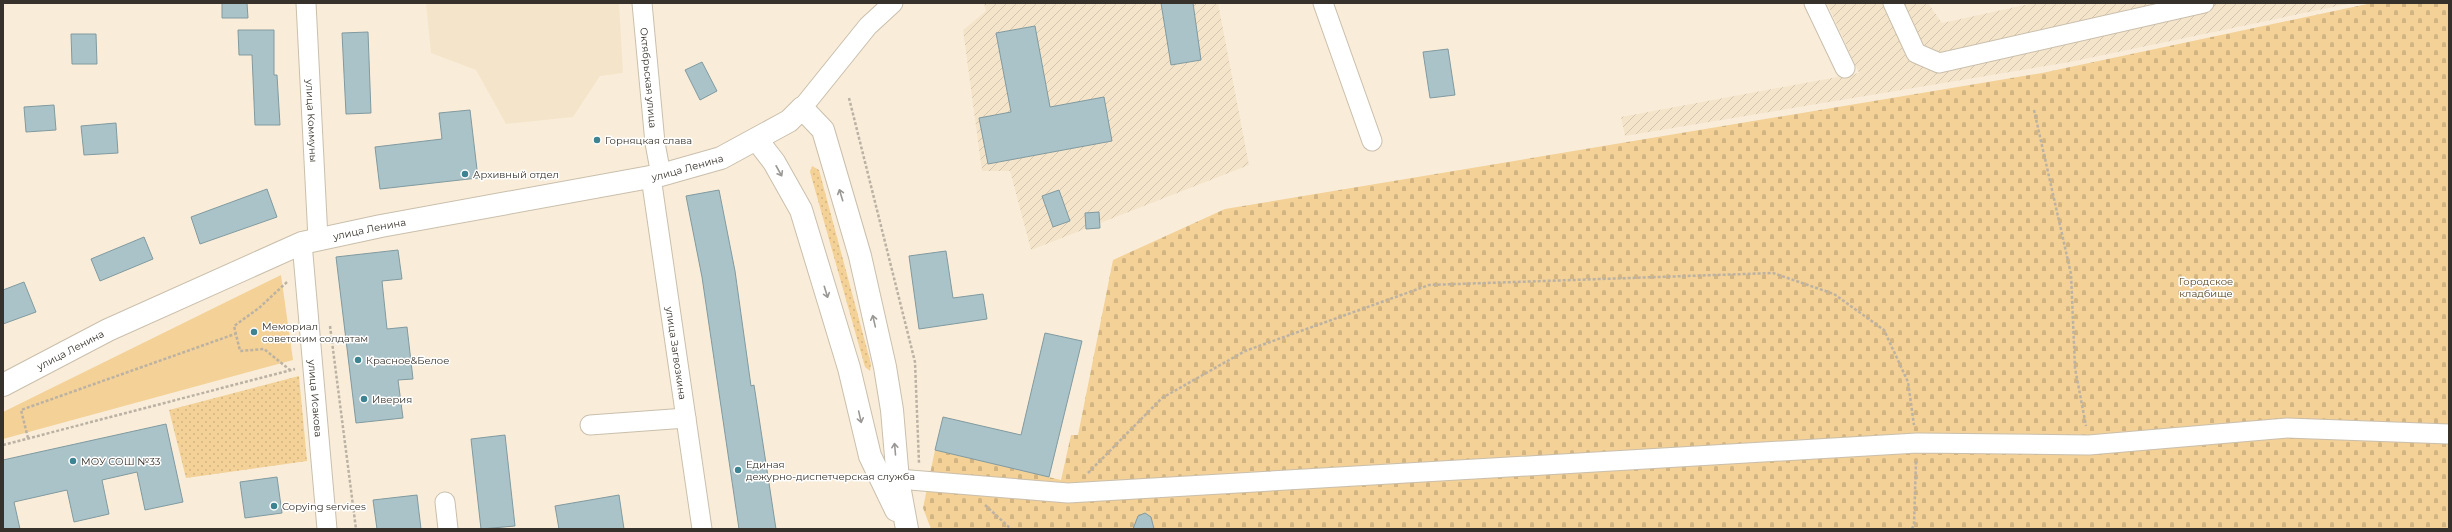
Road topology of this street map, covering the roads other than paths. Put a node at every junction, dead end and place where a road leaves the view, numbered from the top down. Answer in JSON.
{"nodes":[{"id":1,"x":306,"y":3,"type":"edge"},
{"id":2,"x":642,"y":3,"type":"edge"},
{"id":3,"x":893,"y":3,"type":"edge"},
{"id":4,"x":1323,"y":3,"type":"edge"},
{"id":5,"x":1814,"y":3,"type":"edge"},
{"id":6,"x":1893,"y":3,"type":"edge"},
{"id":7,"x":2204,"y":3,"type":"edge"},
{"id":8,"x":1845,"y":68,"type":"dead end"},
{"id":9,"x":802,"y":108,"type":"junction"},
{"id":10,"x":757,"y":140,"type":"junction"},
{"id":11,"x":1372,"y":141,"type":"dead end"},
{"id":12,"x":656,"y":176,"type":"junction"},
{"id":13,"x":310,"y":241,"type":"junction"},
{"id":14,"x":885,"y":367,"type":"junction"},
{"id":15,"x":849,"y":368,"type":"junction"},
{"id":16,"x":3,"y":385,"type":"edge"},
{"id":17,"x":686,"y":418,"type":"junction"},
{"id":18,"x":590,"y":425,"type":"dead end"},
{"id":19,"x":2449,"y":434,"type":"edge"},
{"id":20,"x":898,"y":479,"type":"junction"},
{"id":21,"x":445,"y":502,"type":"dead end"},
{"id":22,"x":328,"y":529,"type":"edge"},
{"id":23,"x":448,"y":529,"type":"edge"},
{"id":24,"x":702,"y":529,"type":"edge"},
{"id":25,"x":905,"y":529,"type":"edge"}],
"edges":[{"from":1,"to":13,"type":"street","name":"улица Коммуны"},
{"from":2,"to":12,"type":"street","name":"Октябрьская улица"},
{"from":3,"to":9,"type":"street"},
{"from":4,"to":11,"type":"street"},
{"from":5,"to":8,"type":"street"},
{"from":6,"to":7,"type":"street"},
{"from":9,"to":10,"type":"main road","name":"улица Ленина"},
{"from":14,"to":9,"type":"main road","one_way":true},
{"from":10,"to":12,"type":"main road","name":"улица Ленина"},
{"from":10,"to":15,"type":"main road","one_way":true},
{"from":12,"to":13,"type":"main road","name":"улица Ленина"},
{"from":12,"to":17,"type":"street","name":"улица Загвозкина"},
{"from":13,"to":16,"type":"main road","name":"улица Ленина"},
{"from":13,"to":22,"type":"street","name":"улица Исакова"},
{"from":14,"to":15,"type":"main road"},
{"from":20,"to":14,"type":"main road","one_way":true},
{"from":15,"to":25,"type":"main road","one_way":true},
{"from":17,"to":18,"type":"street"},
{"from":17,"to":24,"type":"street","name":"улица Загвозкина"},
{"from":19,"to":20,"type":"street"},
{"from":20,"to":25,"type":"main road"},
{"from":21,"to":23,"type":"street"}]}
